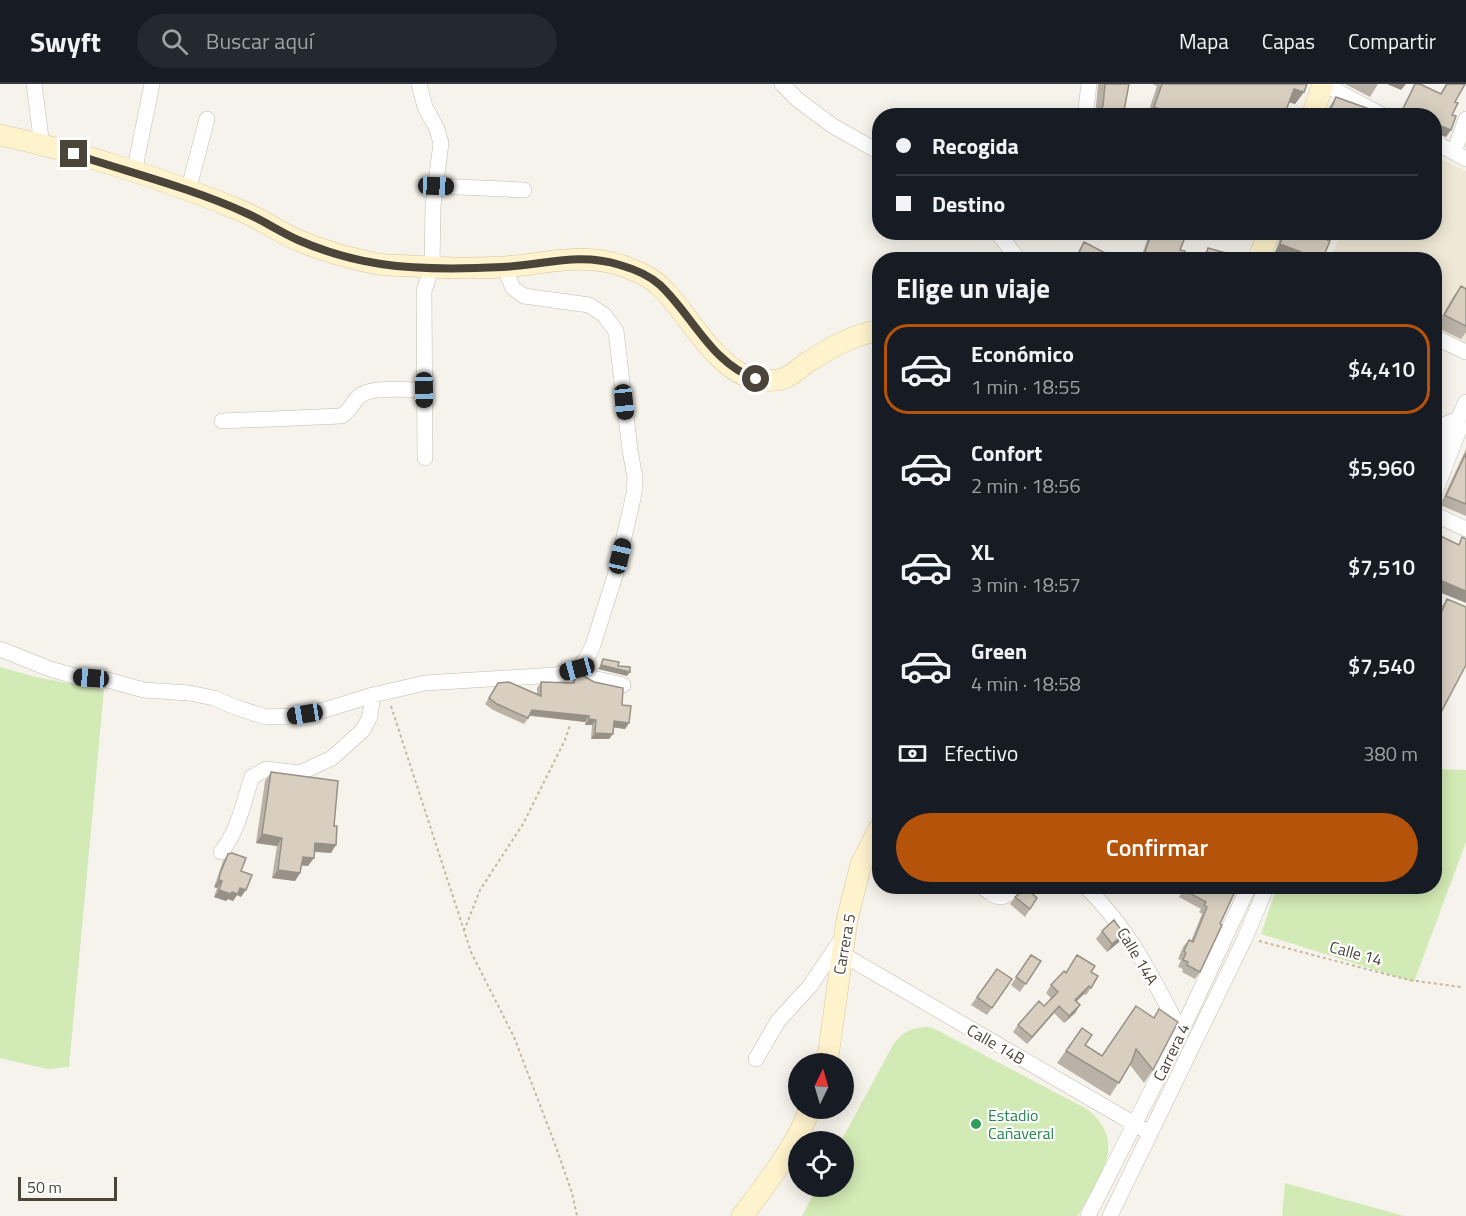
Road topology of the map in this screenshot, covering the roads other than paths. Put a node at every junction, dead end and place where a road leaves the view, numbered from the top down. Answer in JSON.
{"nodes":[{"id":1,"x":34,"y":84,"type":"edge"},
{"id":2,"x":152,"y":84,"type":"edge"},
{"id":3,"x":419,"y":84,"type":"edge"},
{"id":4,"x":782,"y":84,"type":"edge"},
{"id":5,"x":1089,"y":84,"type":"edge"},
{"id":6,"x":1323,"y":84,"type":"edge"},
{"id":7,"x":1086,"y":108,"type":"edge"},
{"id":8,"x":1314,"y":108,"type":"edge"},
{"id":9,"x":1369,"y":108,"type":"edge"},
{"id":10,"x":207,"y":118,"type":"dead end"},
{"id":11,"x":1466,"y":119,"type":"edge"},
{"id":12,"x":0,"y":135,"type":"edge"},
{"id":13,"x":42,"y":146,"type":"junction"},
{"id":14,"x":1442,"y":146,"type":"edge"},
{"id":15,"x":872,"y":148,"type":"edge"},
{"id":16,"x":1460,"y":156,"type":"edge"},
{"id":17,"x":134,"y":173,"type":"junction"},
{"id":18,"x":436,"y":186,"type":"junction"},
{"id":19,"x":524,"y":190,"type":"dead end"},
{"id":20,"x":188,"y":191,"type":"junction"},
{"id":21,"x":432,"y":267,"type":"junction"},
{"id":22,"x":504,"y":267,"type":"junction"},
{"id":23,"x":872,"y":332,"type":"edge"},
{"id":24,"x":1442,"y":341,"type":"edge"},
{"id":25,"x":1466,"y":352,"type":"edge"},
{"id":26,"x":424,"y":390,"type":"junction"},
{"id":27,"x":1466,"y":402,"type":"edge"},
{"id":28,"x":1458,"y":419,"type":"junction"},
{"id":29,"x":222,"y":421,"type":"dead end"},
{"id":30,"x":1442,"y":435,"type":"edge"},
{"id":31,"x":425,"y":458,"type":"dead end"},
{"id":32,"x":1442,"y":474,"type":"edge"},
{"id":33,"x":1442,"y":518,"type":"edge"},
{"id":34,"x":1466,"y":529,"type":"edge"},
{"id":35,"x":0,"y":649,"type":"edge"},
{"id":36,"x":577,"y":669,"type":"junction"},
{"id":37,"x":623,"y":685,"type":"edge"},
{"id":38,"x":380,"y":693,"type":"junction"},
{"id":39,"x":872,"y":843,"type":"edge"},
{"id":40,"x":221,"y":852,"type":"dead end"},
{"id":41,"x":990,"y":894,"type":"edge"},
{"id":42,"x":1009,"y":894,"type":"edge"},
{"id":43,"x":1093,"y":894,"type":"edge"},
{"id":44,"x":1245,"y":894,"type":"edge"},
{"id":45,"x":1264,"y":894,"type":"edge"},
{"id":46,"x":843,"y":944,"type":"junction"},
{"id":47,"x":1181,"y":1032,"type":"junction"},
{"id":48,"x":828,"y":1053,"type":"edge"},
{"id":49,"x":756,"y":1059,"type":"dead end"},
{"id":50,"x":806,"y":1119,"type":"edge"},
{"id":51,"x":1135,"y":1124,"type":"junction"},
{"id":52,"x":1150,"y":1133,"type":"junction"},
{"id":53,"x":742,"y":1216,"type":"edge"},
{"id":54,"x":1088,"y":1216,"type":"edge"},
{"id":55,"x":1110,"y":1216,"type":"edge"}],
"edges":[{"from":1,"to":13,"type":"street"},
{"from":2,"to":17,"type":"street"},
{"from":3,"to":18,"type":"street"},
{"from":4,"to":15,"type":"street"},
{"from":5,"to":7,"type":"street"},
{"from":6,"to":8,"type":"street"},
{"from":6,"to":9,"type":"street"},
{"from":10,"to":20,"type":"street"},
{"from":11,"to":16,"type":"street"},
{"from":12,"to":13,"type":"street"},
{"from":13,"to":17,"type":"street"},
{"from":14,"to":16,"type":"street"},
{"from":17,"to":20,"type":"street"},
{"from":18,"to":19,"type":"street"},
{"from":18,"to":21,"type":"street"},
{"from":20,"to":21,"type":"street"},
{"from":21,"to":22,"type":"street"},
{"from":21,"to":26,"type":"street"},
{"from":22,"to":23,"type":"street"},
{"from":22,"to":36,"type":"street"},
{"from":24,"to":25,"type":"street"},
{"from":26,"to":29,"type":"street"},
{"from":26,"to":31,"type":"street"},
{"from":27,"to":28,"type":"street"},
{"from":28,"to":30,"type":"street"},
{"from":28,"to":32,"type":"street"},
{"from":33,"to":34,"type":"street"},
{"from":35,"to":38,"type":"street"},
{"from":36,"to":37,"type":"street"},
{"from":36,"to":38,"type":"street"},
{"from":38,"to":40,"type":"street"},
{"from":39,"to":46,"type":"street","name":"Carrera 5"},
{"from":41,"to":42,"type":"street"},
{"from":43,"to":47,"type":"street","name":"Calle 14A"},
{"from":44,"to":47,"type":"street","name":"Carrera 4"},
{"from":45,"to":52,"type":"street","name":"Carrera 4"},
{"from":46,"to":48,"type":"street","name":"Carrera 5"},
{"from":46,"to":49,"type":"street"},
{"from":46,"to":51,"type":"street","name":"Calle 14B"},
{"from":47,"to":51,"type":"street","name":"Carrera 4"},
{"from":50,"to":53,"type":"street"},
{"from":51,"to":52,"type":"street","name":"Calle 14B"},
{"from":51,"to":54,"type":"street","name":"Carrera 4"},
{"from":52,"to":55,"type":"street","name":"Carrera 4"}]}
